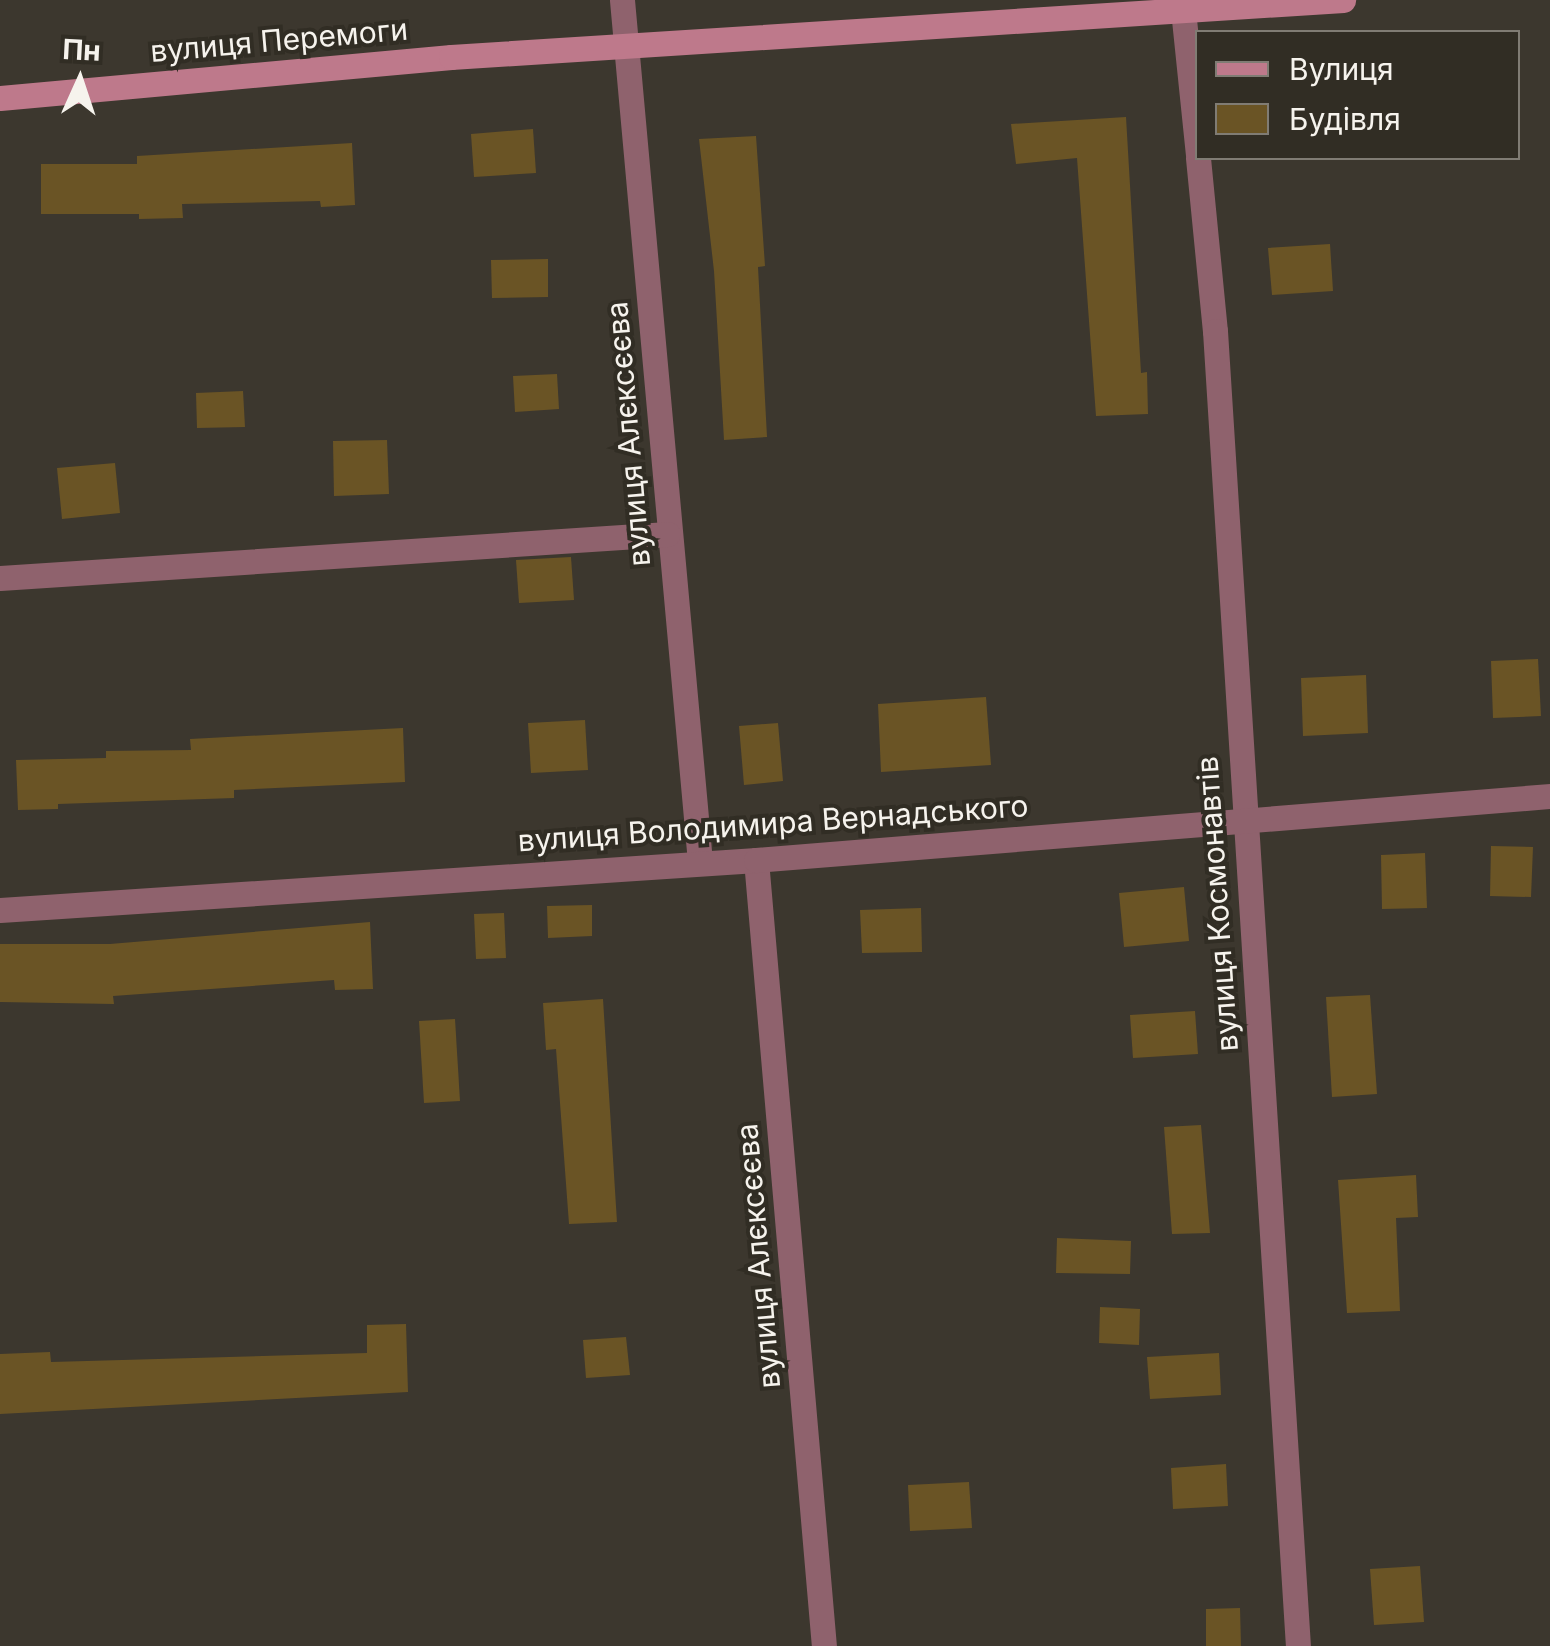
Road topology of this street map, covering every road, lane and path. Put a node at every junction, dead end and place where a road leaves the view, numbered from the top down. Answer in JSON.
{"nodes":[{"id":1,"x":622,"y":0,"type":"edge"},
{"id":2,"x":1343,"y":0,"type":"edge"},
{"id":3,"x":1183,"y":6,"type":"edge"},
{"id":4,"x":628,"y":48,"type":"junction"},
{"id":5,"x":0,"y":98,"type":"edge"},
{"id":6,"x":1195,"y":126,"type":"edge"},
{"id":7,"x":1198,"y":160,"type":"edge"},
{"id":8,"x":668,"y":534,"type":"junction"},
{"id":9,"x":0,"y":578,"type":"edge"},
{"id":10,"x":1550,"y":796,"type":"edge"},
{"id":11,"x":1244,"y":819,"type":"junction"},
{"id":12,"x":756,"y":860,"type":"junction"},
{"id":13,"x":700,"y":862,"type":"junction"},
{"id":14,"x":0,"y":910,"type":"edge"},
{"id":15,"x":824,"y":1646,"type":"edge"},
{"id":16,"x":1298,"y":1646,"type":"edge"}],
"edges":[{"from":1,"to":4,"type":"street","name":"вулиця Алєксєєва"},
{"from":2,"to":3,"type":"main road","name":"вулиця Перемоги"},
{"from":3,"to":4,"type":"main road","name":"вулиця Перемоги"},
{"from":3,"to":6,"type":"street","name":"вулиця Космонавтів"},
{"from":4,"to":5,"type":"main road","name":"вулиця Перемоги"},
{"from":4,"to":8,"type":"street","name":"вулиця Алєксєєва"},
{"from":7,"to":11,"type":"street","name":"вулиця Космонавтів"},
{"from":8,"to":9,"type":"street"},
{"from":8,"to":13,"type":"street","name":"вулиця Алєксєєва"},
{"from":10,"to":11,"type":"street","name":"вулиця Володимира Вернадського"},
{"from":11,"to":12,"type":"street","name":"вулиця Володимира Вернадського"},
{"from":11,"to":16,"type":"street","name":"вулиця Космонавтів"},
{"from":12,"to":13,"type":"street","name":"вулиця Володимира Вернадського"},
{"from":12,"to":15,"type":"street","name":"вулиця Алєксєєва"},
{"from":13,"to":14,"type":"street","name":"вулиця Володимира Вернадського"}]}
